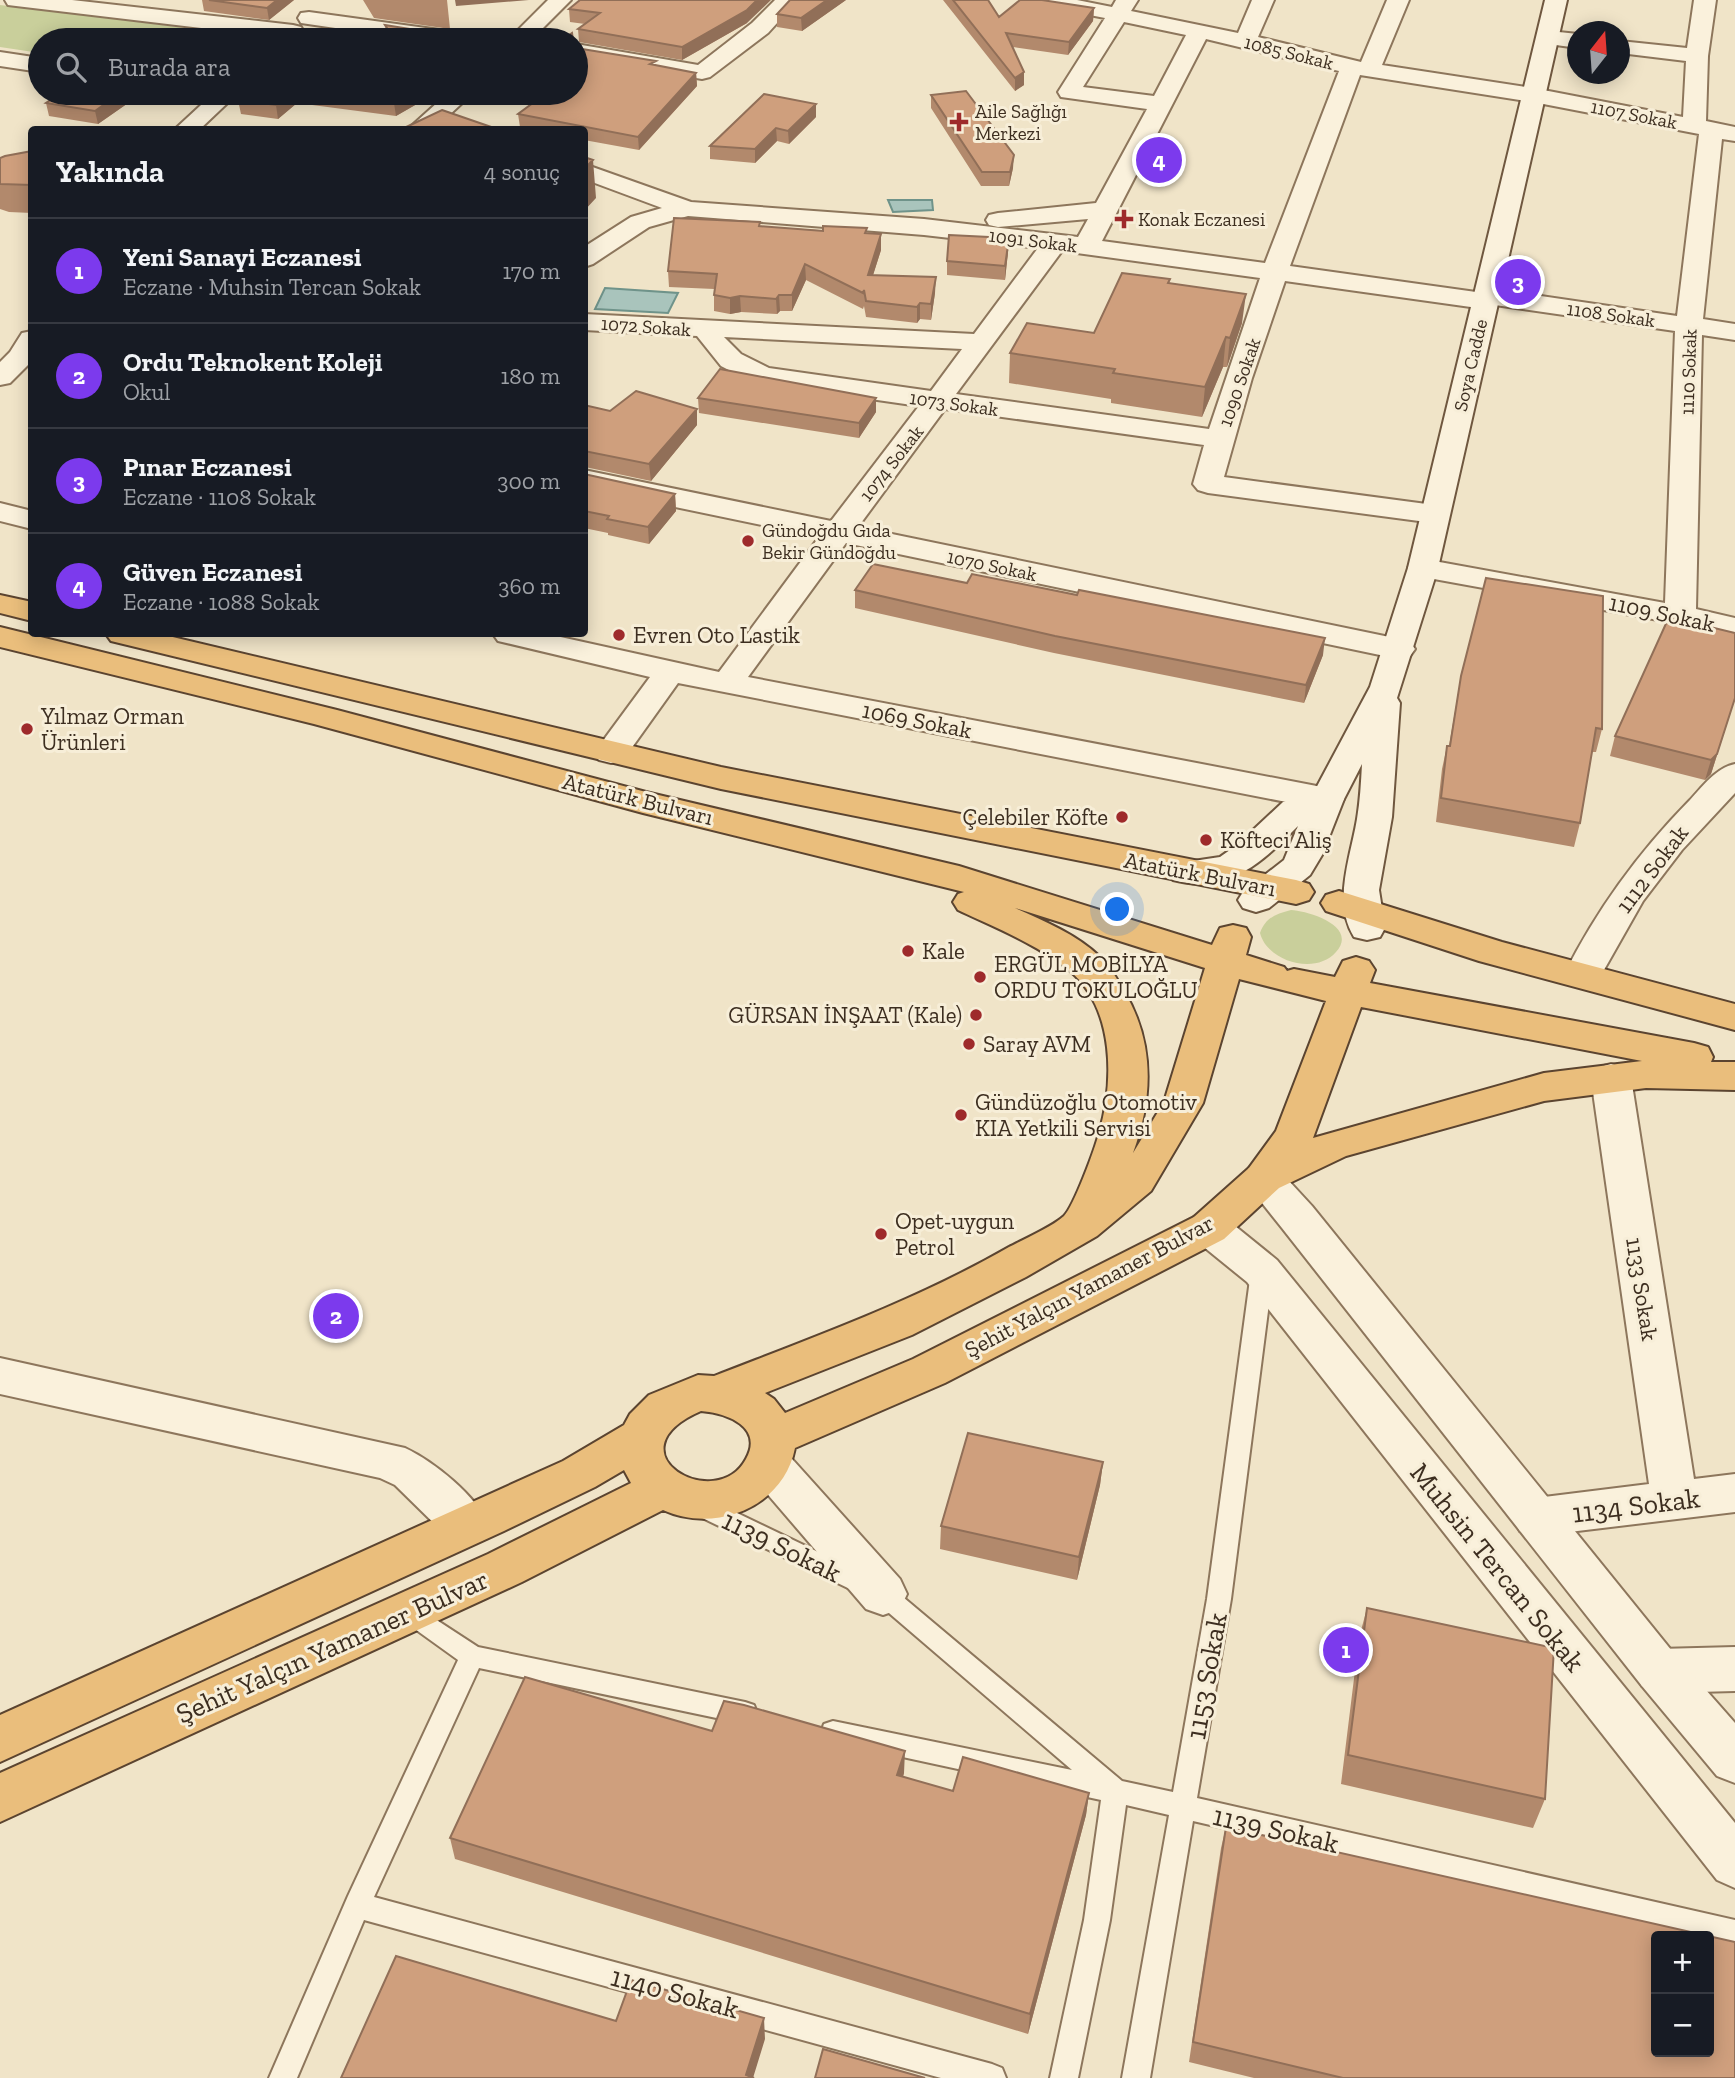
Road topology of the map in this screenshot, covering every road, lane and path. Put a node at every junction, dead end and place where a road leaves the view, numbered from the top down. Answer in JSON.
{"nodes":[{"id":1,"x":16,"y":0,"type":"edge"},
{"id":2,"x":330,"y":0,"type":"edge"},
{"id":3,"x":560,"y":0,"type":"edge"},
{"id":4,"x":787,"y":0,"type":"edge"},
{"id":5,"x":1046,"y":0,"type":"edge"},
{"id":6,"x":1263,"y":0,"type":"edge"},
{"id":7,"x":1398,"y":0,"type":"edge"},
{"id":8,"x":1556,"y":0,"type":"edge"},
{"id":9,"x":1705,"y":0,"type":"edge"},
{"id":10,"x":1123,"y":8,"type":"edge"},
{"id":11,"x":276,"y":28,"type":"edge"},
{"id":12,"x":297,"y":28,"type":"edge"},
{"id":13,"x":531,"y":28,"type":"edge"},
{"id":14,"x":1199,"y":32,"type":"junction"},
{"id":15,"x":1549,"y":38,"type":"junction"},
{"id":16,"x":1567,"y":40,"type":"edge"},
{"id":17,"x":1246,"y":41,"type":"junction"},
{"id":18,"x":1630,"y":48,"type":"edge"},
{"id":19,"x":588,"y":53,"type":"edge"},
{"id":20,"x":1697,"y":56,"type":"junction"},
{"id":21,"x":0,"y":59,"type":"edge"},
{"id":22,"x":28,"y":63,"type":"edge"},
{"id":23,"x":1361,"y":68,"type":"junction"},
{"id":24,"x":1533,"y":95,"type":"junction"},
{"id":25,"x":1159,"y":104,"type":"junction"},
{"id":26,"x":213,"y":105,"type":"edge"},
{"id":27,"x":448,"y":105,"type":"edge"},
{"id":28,"x":427,"y":122,"type":"edge"},
{"id":29,"x":461,"y":125,"type":"edge"},
{"id":30,"x":189,"y":126,"type":"edge"},
{"id":31,"x":1713,"y":130,"type":"edge"},
{"id":32,"x":588,"y":172,"type":"edge"},
{"id":33,"x":687,"y":208,"type":"junction"},
{"id":34,"x":1104,"y":210,"type":"junction"},
{"id":35,"x":924,"y":227,"type":"junction"},
{"id":36,"x":1055,"y":243,"type":"junction"},
{"id":37,"x":1086,"y":246,"type":"junction"},
{"id":38,"x":588,"y":256,"type":"edge"},
{"id":39,"x":1276,"y":273,"type":"junction"},
{"id":40,"x":1486,"y":298,"type":"junction"},
{"id":41,"x":588,"y":322,"type":"edge"},
{"id":42,"x":1689,"y":325,"type":"junction"},
{"id":43,"x":707,"y":330,"type":"junction"},
{"id":44,"x":1735,"y":332,"type":"edge"},
{"id":45,"x":982,"y":342,"type":"junction"},
{"id":46,"x":28,"y":352,"type":"edge"},
{"id":47,"x":0,"y":377,"type":"edge"},
{"id":48,"x":939,"y":401,"type":"junction"},
{"id":49,"x":1219,"y":439,"type":"junction"},
{"id":50,"x":588,"y":480,"type":"edge"},
{"id":51,"x":0,"y":512,"type":"edge"},
{"id":52,"x":1434,"y":514,"type":"junction"},
{"id":53,"x":28,"y":519,"type":"edge"},
{"id":54,"x":836,"y":533,"type":"junction"},
{"id":55,"x":1423,"y":568,"type":"junction"},
{"id":56,"x":0,"y":604,"type":"edge"},
{"id":57,"x":28,"y":611,"type":"edge"},
{"id":58,"x":1680,"y":615,"type":"junction"},
{"id":59,"x":1735,"y":628,"type":"edge"},
{"id":60,"x":0,"y":637,"type":"edge"},
{"id":61,"x":134,"y":637,"type":"edge"},
{"id":62,"x":522,"y":637,"type":"edge"},
{"id":63,"x":1399,"y":649,"type":"junction"},
{"id":64,"x":670,"y":672,"type":"junction"},
{"id":65,"x":727,"y":683,"type":"junction"},
{"id":66,"x":1385,"y":687,"type":"junction"},
{"id":67,"x":611,"y":753,"type":"junction"},
{"id":68,"x":1735,"y":774,"type":"edge"},
{"id":69,"x":1327,"y":799,"type":"junction"},
{"id":70,"x":729,"y":823,"type":"junction"},
{"id":71,"x":1186,"y":872,"type":"junction"},
{"id":72,"x":1274,"y":893,"type":"junction"},
{"id":73,"x":1357,"y":914,"type":"junction"},
{"id":74,"x":1229,"y":949,"type":"junction"},
{"id":75,"x":1583,"y":975,"type":"junction"},
{"id":76,"x":1352,"y":981,"type":"junction"},
{"id":77,"x":1735,"y":1017,"type":"edge"},
{"id":78,"x":1735,"y":1066,"type":"edge"},
{"id":79,"x":1735,"y":1076,"type":"edge"},
{"id":80,"x":1611,"y":1078,"type":"junction"},
{"id":81,"x":1263,"y":1179,"type":"junction"},
{"id":82,"x":1082,"y":1225,"type":"junction"},
{"id":83,"x":1209,"y":1228,"type":"junction"},
{"id":84,"x":1262,"y":1271,"type":"junction"},
{"id":85,"x":0,"y":1376,"type":"edge"},
{"id":86,"x":719,"y":1393,"type":"junction"},
{"id":87,"x":641,"y":1438,"type":"junction"},
{"id":88,"x":770,"y":1450,"type":"junction"},
{"id":89,"x":672,"y":1493,"type":"junction"},
{"id":90,"x":1735,"y":1493,"type":"edge"},
{"id":91,"x":1674,"y":1500,"type":"junction"},
{"id":92,"x":1536,"y":1517,"type":"junction"},
{"id":93,"x":467,"y":1526,"type":"junction"},
{"id":94,"x":883,"y":1594,"type":"junction"},
{"id":95,"x":409,"y":1612,"type":"junction"},
{"id":96,"x":472,"y":1657,"type":"junction"},
{"id":97,"x":1735,"y":1669,"type":"edge"},
{"id":98,"x":1659,"y":1671,"type":"junction"},
{"id":99,"x":773,"y":1719,"type":"edge"},
{"id":100,"x":814,"y":1728,"type":"edge"},
{"id":101,"x":0,"y":1739,"type":"edge"},
{"id":102,"x":1735,"y":1760,"type":"edge"},
{"id":103,"x":1115,"y":1791,"type":"junction"},
{"id":104,"x":0,"y":1798,"type":"edge"},
{"id":105,"x":1183,"y":1808,"type":"junction"},
{"id":106,"x":1735,"y":1863,"type":"edge"},
{"id":107,"x":357,"y":1905,"type":"junction"},
{"id":108,"x":1735,"y":1933,"type":"edge"},
{"id":109,"x":284,"y":2078,"type":"edge"},
{"id":110,"x":992,"y":2078,"type":"edge"},
{"id":111,"x":1064,"y":2078,"type":"edge"},
{"id":112,"x":1136,"y":2078,"type":"edge"}],
"edges":[{"from":1,"to":11,"type":"street"},
{"from":2,"to":12,"type":"street"},
{"from":3,"to":13,"type":"street"},
{"from":4,"to":19,"type":"street"},
{"from":5,"to":10,"type":"street","name":"1085 Sokak"},
{"from":6,"to":17,"type":"street"},
{"from":7,"to":23,"type":"street","name":"1090 Sokak"},
{"from":8,"to":15,"type":"street","name":"Soya Cadde"},
{"from":9,"to":20,"type":"street","name":"1110 Sokak"},
{"from":10,"to":14,"type":"street","name":"1085 Sokak"},
{"from":10,"to":25,"type":"street"},
{"from":14,"to":17,"type":"street","name":"1085 Sokak"},
{"from":14,"to":25,"type":"street"},
{"from":15,"to":16,"type":"street"},
{"from":15,"to":24,"type":"street","name":"Soya Cadde"},
{"from":17,"to":23,"type":"street","name":"1085 Sokak"},
{"from":18,"to":20,"type":"street"},
{"from":20,"to":31,"type":"street","name":"1110 Sokak"},
{"from":21,"to":22,"type":"street"},
{"from":23,"to":24,"type":"street","name":"1085 Sokak"},
{"from":23,"to":39,"type":"street","name":"1090 Sokak"},
{"from":24,"to":31,"type":"street","name":"1107 Sokak"},
{"from":24,"to":40,"type":"street","name":"Soya Cadde"},
{"from":25,"to":34,"type":"street"},
{"from":26,"to":30,"type":"street"},
{"from":27,"to":28,"type":"street"},
{"from":28,"to":29,"type":"street"},
{"from":31,"to":42,"type":"street","name":"1110 Sokak"},
{"from":32,"to":33,"type":"street","name":"1091 Sokak"},
{"from":33,"to":35,"type":"street","name":"1091 Sokak"},
{"from":33,"to":38,"type":"street"},
{"from":34,"to":35,"type":"street"},
{"from":34,"to":37,"type":"street"},
{"from":35,"to":36,"type":"street","name":"1091 Sokak"},
{"from":36,"to":37,"type":"street","name":"1091 Sokak"},
{"from":36,"to":45,"type":"street","name":"1074 Sokak"},
{"from":37,"to":39,"type":"street","name":"1091 Sokak"},
{"from":39,"to":40,"type":"street","name":"1091 Sokak"},
{"from":39,"to":49,"type":"street","name":"1090 Sokak"},
{"from":40,"to":42,"type":"street","name":"1108 Sokak"},
{"from":40,"to":52,"type":"street","name":"Soya Cadde"},
{"from":41,"to":43,"type":"street","name":"1072 Sokak"},
{"from":42,"to":44,"type":"street","name":"1108 Sokak"},
{"from":42,"to":58,"type":"street","name":"1110 Sokak"},
{"from":43,"to":45,"type":"street","name":"1072 Sokak"},
{"from":43,"to":48,"type":"street","name":"1073 Sokak"},
{"from":45,"to":48,"type":"street","name":"1074 Sokak"},
{"from":46,"to":47,"type":"street"},
{"from":48,"to":49,"type":"street","name":"1073 Sokak"},
{"from":48,"to":54,"type":"street","name":"1074 Sokak"},
{"from":49,"to":52,"type":"street","name":"1090 Sokak"},
{"from":50,"to":54,"type":"street","name":"1070 Sokak"},
{"from":51,"to":53,"type":"street"},
{"from":52,"to":55,"type":"street","name":"Soya Cadde"},
{"from":54,"to":63,"type":"street","name":"1070 Sokak"},
{"from":54,"to":65,"type":"street","name":"1074 Sokak"},
{"from":55,"to":58,"type":"street","name":"1109 Sokak"},
{"from":55,"to":63,"type":"street","name":"Soya Cadde"},
{"from":56,"to":57,"type":"highway"},
{"from":58,"to":59,"type":"street","name":"1109 Sokak"},
{"from":60,"to":70,"type":"highway","name":"Atatürk Bulvarı"},
{"from":61,"to":67,"type":"highway","name":"Atatürk Bulvarı"},
{"from":62,"to":64,"type":"street","name":"1069 Sokak"},
{"from":63,"to":66,"type":"street","name":"Soya Cadde"},
{"from":64,"to":65,"type":"street","name":"1069 Sokak"},
{"from":64,"to":67,"type":"street"},
{"from":65,"to":69,"type":"street","name":"1069 Sokak"},
{"from":66,"to":69,"type":"street","name":"Soya Cadde"},
{"from":66,"to":73,"type":"street","name":"Soya Cadde"},
{"from":67,"to":71,"type":"highway","name":"Atatürk Bulvarı"},
{"from":68,"to":75,"type":"street","name":"1112 Sokak"},
{"from":69,"to":71,"type":"street"},
{"from":69,"to":72,"type":"street","name":"Soya Cadde"},
{"from":70,"to":74,"type":"highway","name":"Atatürk Bulvarı"},
{"from":70,"to":82,"type":"highway"},
{"from":71,"to":72,"type":"highway","name":"Atatürk Bulvarı"},
{"from":72,"to":73,"type":"highway"},
{"from":72,"to":74,"type":"highway"},
{"from":73,"to":75,"type":"highway"},
{"from":73,"to":76,"type":"highway"},
{"from":74,"to":76,"type":"highway"},
{"from":74,"to":82,"type":"highway"},
{"from":75,"to":77,"type":"highway"},
{"from":76,"to":78,"type":"highway"},
{"from":76,"to":81,"type":"highway","name":"Şehit Yalçın Yamaner Bulvar"},
{"from":79,"to":80,"type":"highway"},
{"from":80,"to":81,"type":"highway"},
{"from":80,"to":91,"type":"street","name":"1133 Sokak"},
{"from":81,"to":83,"type":"highway","name":"Şehit Yalçın Yamaner Bulvar"},
{"from":81,"to":92,"type":"street"},
{"from":82,"to":86,"type":"highway"},
{"from":83,"to":84,"type":"street","name":"Muhsin Tercan Sokak"},
{"from":83,"to":88,"type":"highway","name":"Şehit Yalçın Yamaner Bulvar"},
{"from":84,"to":105,"type":"lane","name":"1153 Sokak"},
{"from":84,"to":106,"type":"street","name":"Muhsin Tercan Sokak"},
{"from":85,"to":93,"type":"street"},
{"from":86,"to":87,"type":"highway"},
{"from":86,"to":88,"type":"highway"},
{"from":87,"to":89,"type":"highway"},
{"from":87,"to":93,"type":"highway","name":"Şehit Yalçın Yamaner Bulvar"},
{"from":88,"to":89,"type":"highway"},
{"from":88,"to":94,"type":"street","name":"1139 Sokak"},
{"from":89,"to":94,"type":"lane","name":"1139 Sokak"},
{"from":89,"to":95,"type":"highway","name":"Şehit Yalçın Yamaner Bulvar"},
{"from":90,"to":91,"type":"street","name":"1134 Sokak"},
{"from":91,"to":92,"type":"street","name":"1134 Sokak"},
{"from":92,"to":98,"type":"street"},
{"from":93,"to":101,"type":"highway","name":"Şehit Yalçın Yamaner Bulvar"},
{"from":94,"to":103,"type":"lane","name":"1139 Sokak"},
{"from":95,"to":96,"type":"lane"},
{"from":95,"to":104,"type":"highway","name":"Şehit Yalçın Yamaner Bulvar"},
{"from":96,"to":99,"type":"lane"},
{"from":96,"to":107,"type":"lane"},
{"from":97,"to":98,"type":"street"},
{"from":98,"to":102,"type":"street"},
{"from":100,"to":103,"type":"lane"},
{"from":103,"to":105,"type":"lane","name":"1139 Sokak"},
{"from":103,"to":111,"type":"lane"},
{"from":105,"to":108,"type":"lane","name":"1139 Sokak"},
{"from":105,"to":112,"type":"lane","name":"1153 Sokak"},
{"from":107,"to":109,"type":"lane"},
{"from":107,"to":110,"type":"lane","name":"1140 Sokak"}]}
